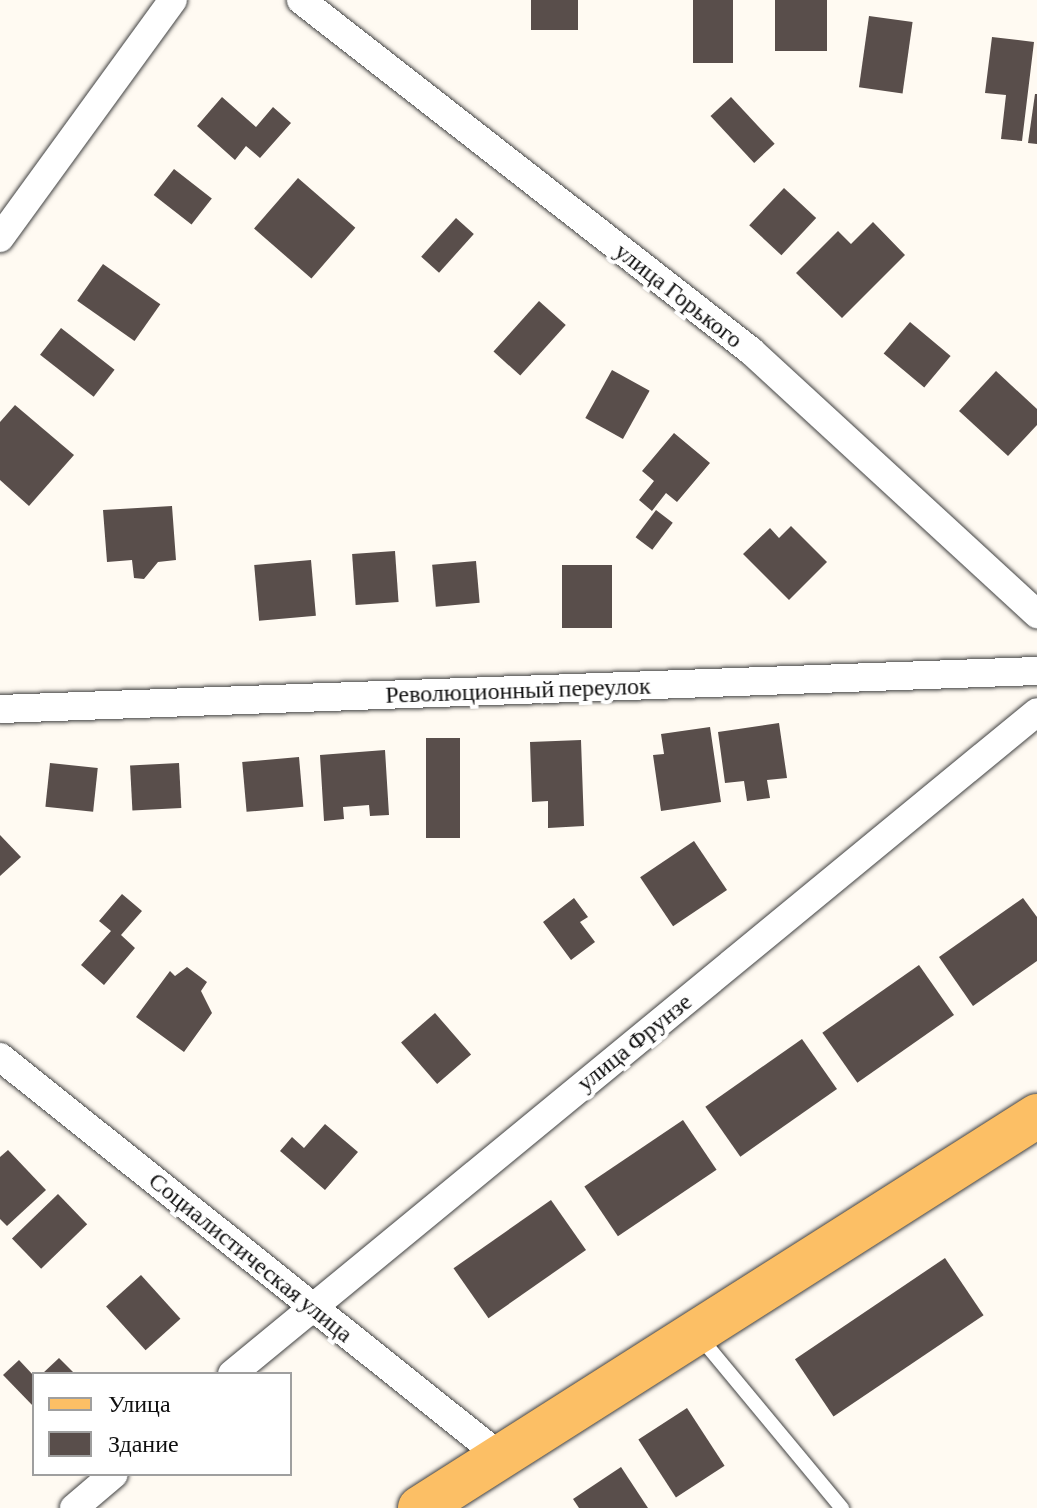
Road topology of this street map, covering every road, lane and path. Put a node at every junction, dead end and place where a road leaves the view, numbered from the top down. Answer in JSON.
{"nodes":[{"id":1,"x":173,"y":0,"type":"edge"},
{"id":2,"x":301,"y":0,"type":"edge"},
{"id":3,"x":0,"y":238,"type":"edge"},
{"id":4,"x":1037,"y":614,"type":"edge"},
{"id":5,"x":1037,"y":671,"type":"edge"},
{"id":6,"x":0,"y":709,"type":"edge"},
{"id":7,"x":1037,"y":712,"type":"edge"},
{"id":8,"x":0,"y":1057,"type":"edge"},
{"id":9,"x":1037,"y":1116,"type":"edge"},
{"id":10,"x":311,"y":1306,"type":"junction"},
{"id":11,"x":697,"y":1334,"type":"junction"},
{"id":12,"x":234,"y":1372,"type":"edge"},
{"id":13,"x":501,"y":1457,"type":"junction"},
{"id":14,"x":112,"y":1476,"type":"edge"},
{"id":15,"x":74,"y":1508,"type":"edge"},
{"id":16,"x":420,"y":1508,"type":"edge"},
{"id":17,"x":842,"y":1508,"type":"edge"}],
"edges":[{"from":1,"to":3,"type":"street"},
{"from":2,"to":4,"type":"street","name":"улица Горького"},
{"from":5,"to":6,"type":"street","name":"Революционный переулок"},
{"from":7,"to":10,"type":"street","name":"улица Фрунзе"},
{"from":8,"to":10,"type":"street","name":"Социалистическая улица"},
{"from":9,"to":11,"type":"main road"},
{"from":10,"to":12,"type":"street","name":"улица Фрунзе"},
{"from":10,"to":13,"type":"street","name":"Социалистическая улица"},
{"from":11,"to":13,"type":"main road"},
{"from":11,"to":17,"type":"lane"},
{"from":13,"to":16,"type":"main road"},
{"from":14,"to":15,"type":"street"}]}
